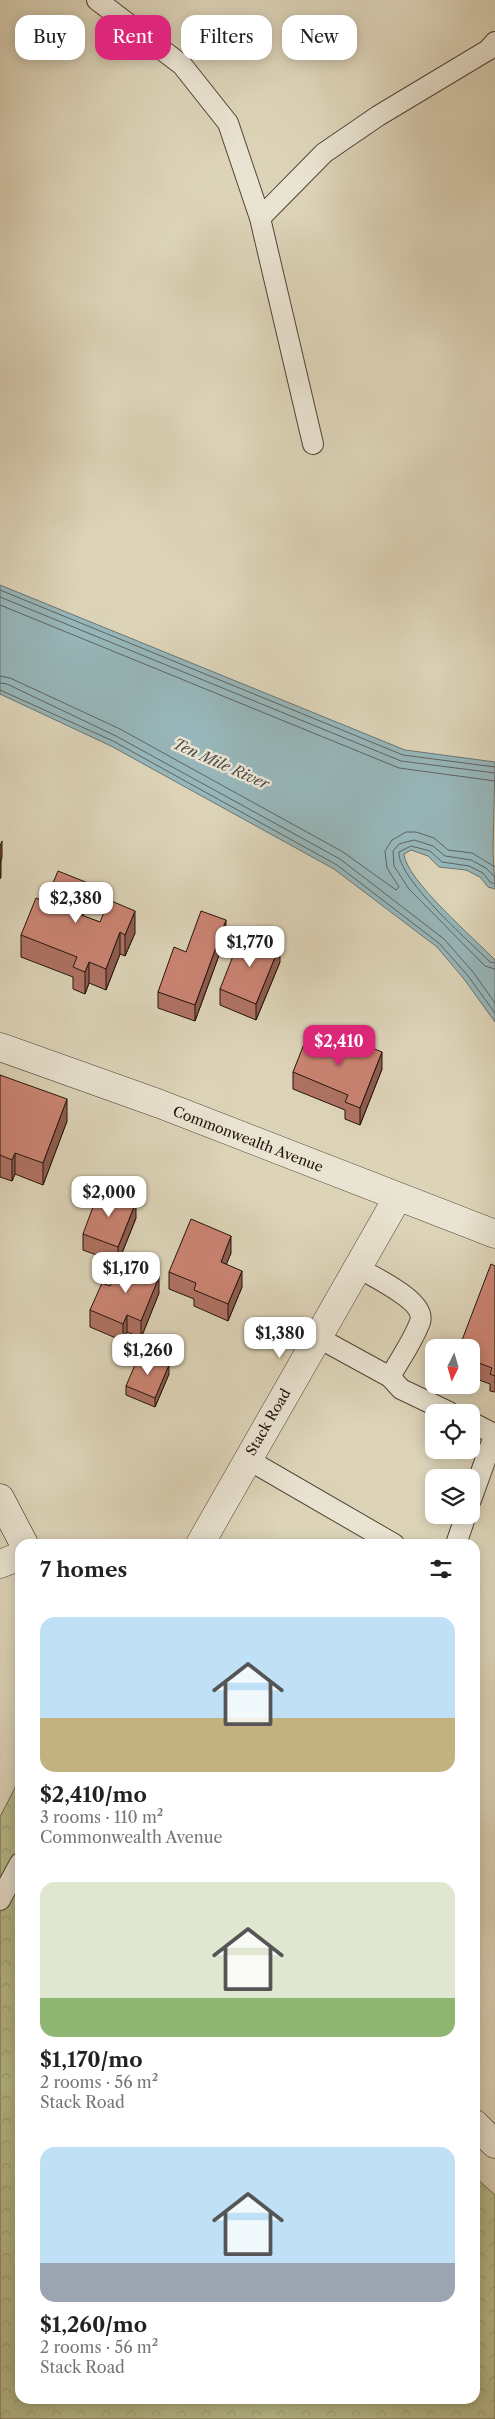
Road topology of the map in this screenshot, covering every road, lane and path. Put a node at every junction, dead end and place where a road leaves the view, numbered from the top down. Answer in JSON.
{"nodes":[{"id":1,"x":97,"y":0,"type":"edge"},
{"id":2,"x":495,"y":42,"type":"edge"},
{"id":3,"x":260,"y":218,"type":"junction"},
{"id":4,"x":313,"y":444,"type":"dead end"},
{"id":5,"x":0,"y":1047,"type":"edge"},
{"id":6,"x":398,"y":1197,"type":"junction"},
{"id":7,"x":495,"y":1234,"type":"edge"},
{"id":8,"x":357,"y":1267,"type":"junction"},
{"id":9,"x":318,"y":1337,"type":"junction"},
{"id":10,"x":390,"y":1377,"type":"junction"},
{"id":11,"x":432,"y":1404,"type":"edge"},
{"id":12,"x":480,"y":1426,"type":"edge"},
{"id":13,"x":495,"y":1434,"type":"edge"},
{"id":14,"x":247,"y":1459,"type":"junction"},
{"id":15,"x":480,"y":1475,"type":"edge"},
{"id":16,"x":0,"y":1498,"type":"edge"},
{"id":17,"x":463,"y":1524,"type":"edge"},
{"id":18,"x":21,"y":1539,"type":"edge"},
{"id":19,"x":203,"y":1539,"type":"edge"},
{"id":20,"x":385,"y":1539,"type":"edge"},
{"id":21,"x":458,"y":1539,"type":"edge"},
{"id":22,"x":15,"y":1558,"type":"edge"},
{"id":23,"x":0,"y":1564,"type":"edge"},
{"id":24,"x":15,"y":1872,"type":"edge"},
{"id":25,"x":0,"y":1900,"type":"edge"},
{"id":26,"x":480,"y":2129,"type":"edge"},
{"id":27,"x":495,"y":2144,"type":"edge"}],
"edges":[{"from":1,"to":3,"type":"lane"},
{"from":2,"to":3,"type":"lane"},
{"from":3,"to":4,"type":"lane"},
{"from":5,"to":6,"type":"street","name":"Commonwealth Avenue"},
{"from":6,"to":7,"type":"street","name":"Commonwealth Avenue"},
{"from":6,"to":8,"type":"street","name":"Stack Road"},
{"from":8,"to":9,"type":"street","name":"Stack Road"},
{"from":8,"to":10,"type":"lane"},
{"from":9,"to":10,"type":"lane"},
{"from":9,"to":14,"type":"street","name":"Stack Road"},
{"from":10,"to":11,"type":"lane"},
{"from":12,"to":13,"type":"lane"},
{"from":13,"to":15,"type":"lane"},
{"from":14,"to":19,"type":"street","name":"Stack Road"},
{"from":14,"to":20,"type":"lane"},
{"from":16,"to":18,"type":"street"},
{"from":17,"to":21,"type":"lane"},
{"from":22,"to":23,"type":"street"},
{"from":24,"to":25,"type":"lane"},
{"from":26,"to":27,"type":"street"}]}
